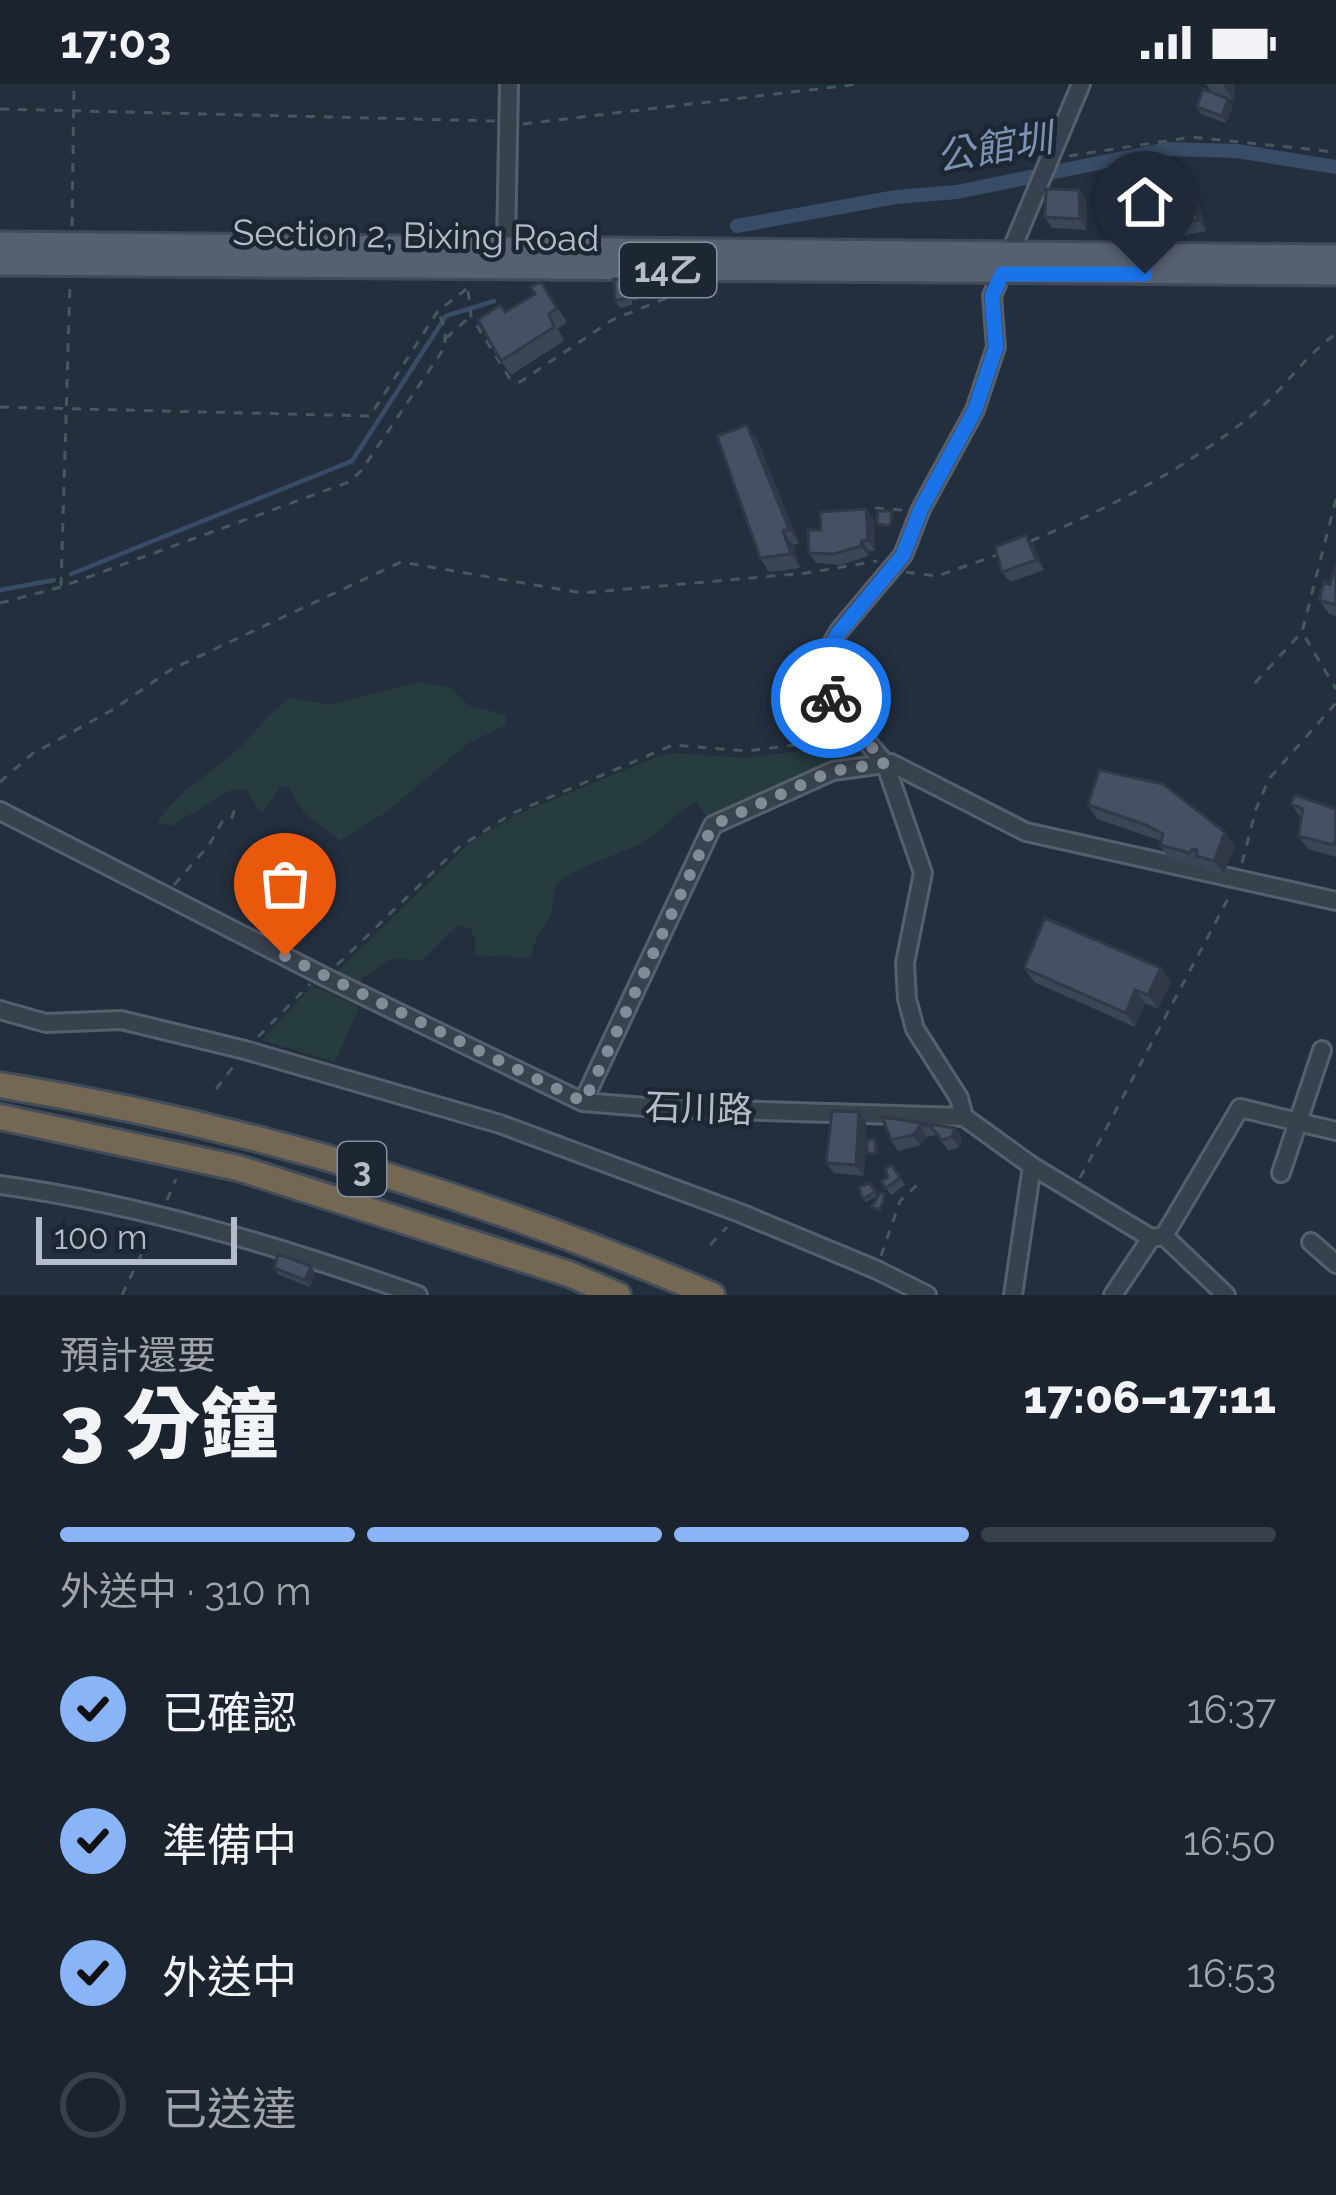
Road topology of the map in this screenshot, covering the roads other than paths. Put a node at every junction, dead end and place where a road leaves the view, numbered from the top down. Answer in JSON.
{"nodes":[{"id":1,"x":509,"y":84,"type":"edge"},
{"id":2,"x":1081,"y":84,"type":"edge"},
{"id":3,"x":0,"y":244,"type":"edge"},
{"id":4,"x":506,"y":248,"type":"junction"},
{"id":5,"x":71,"y":254,"type":"junction"},
{"id":6,"x":1336,"y":256,"type":"edge"},
{"id":7,"x":0,"y":264,"type":"edge"},
{"id":8,"x":1006,"y":264,"type":"junction"},
{"id":9,"x":487,"y":269,"type":"junction"},
{"id":10,"x":1336,"y":274,"type":"edge"},
{"id":11,"x":885,"y":763,"type":"junction"},
{"id":12,"x":0,"y":811,"type":"edge"},
{"id":13,"x":1336,"y":901,"type":"edge"},
{"id":14,"x":0,"y":1010,"type":"edge"},
{"id":15,"x":1322,"y":1050,"type":"dead end"},
{"id":16,"x":0,"y":1085,"type":"edge"},
{"id":17,"x":584,"y":1102,"type":"junction"},
{"id":18,"x":0,"y":1117,"type":"edge"},
{"id":19,"x":964,"y":1117,"type":"junction"},
{"id":20,"x":1299,"y":1120,"type":"junction"},
{"id":21,"x":1336,"y":1131,"type":"edge"},
{"id":22,"x":1033,"y":1166,"type":"junction"},
{"id":23,"x":1282,"y":1173,"type":"dead end"},
{"id":24,"x":0,"y":1185,"type":"edge"},
{"id":25,"x":1158,"y":1237,"type":"junction"},
{"id":26,"x":1311,"y":1242,"type":"dead end"},
{"id":27,"x":1336,"y":1264,"type":"edge"},
{"id":28,"x":1121,"y":1292,"type":"edge"},
{"id":29,"x":418,"y":1295,"type":"edge"},
{"id":30,"x":618,"y":1295,"type":"edge"},
{"id":31,"x":712,"y":1295,"type":"edge"},
{"id":32,"x":927,"y":1295,"type":"edge"},
{"id":33,"x":1013,"y":1295,"type":"edge"},
{"id":34,"x":1226,"y":1295,"type":"edge"}],
"edges":[{"from":1,"to":4,"type":"street"},
{"from":2,"to":8,"type":"street"},
{"from":3,"to":5,"type":"main road","name":"Section 2, Bixing Road","number":"14乙"},
{"from":4,"to":5,"type":"main road","name":"Section 2, Bixing Road","number":"14乙"},
{"from":4,"to":8,"type":"main road","name":"Section 2, Bixing Road","number":"14乙"},
{"from":4,"to":9,"type":"street"},
{"from":5,"to":7,"type":"main road","name":"Section 2, Bixing Road","number":"14乙"},
{"from":5,"to":9,"type":"main road","name":"Section 2, Bixing Road","number":"14乙"},
{"from":6,"to":8,"type":"main road","name":"Section 2, Bixing Road","number":"14乙"},
{"from":8,"to":9,"type":"main road","name":"Section 2, Bixing Road","number":"14乙"},
{"from":8,"to":10,"type":"main road","name":"Section 2, Bixing Road","number":"14乙"},
{"from":8,"to":11,"type":"street"},
{"from":11,"to":13,"type":"street"},
{"from":11,"to":17,"type":"street"},
{"from":11,"to":19,"type":"street"},
{"from":12,"to":17,"type":"street","name":"石川路"},
{"from":14,"to":32,"type":"street"},
{"from":15,"to":20,"type":"street"},
{"from":16,"to":31,"type":"highway","number":"3"},
{"from":17,"to":19,"type":"street","name":"石川路"},
{"from":18,"to":30,"type":"highway","number":"3"},
{"from":19,"to":22,"type":"street"},
{"from":20,"to":21,"type":"street"},
{"from":20,"to":23,"type":"street"},
{"from":20,"to":25,"type":"street"},
{"from":22,"to":25,"type":"street"},
{"from":22,"to":33,"type":"street"},
{"from":24,"to":29,"type":"street"},
{"from":25,"to":28,"type":"street"},
{"from":25,"to":34,"type":"street"},
{"from":26,"to":27,"type":"street"}]}
